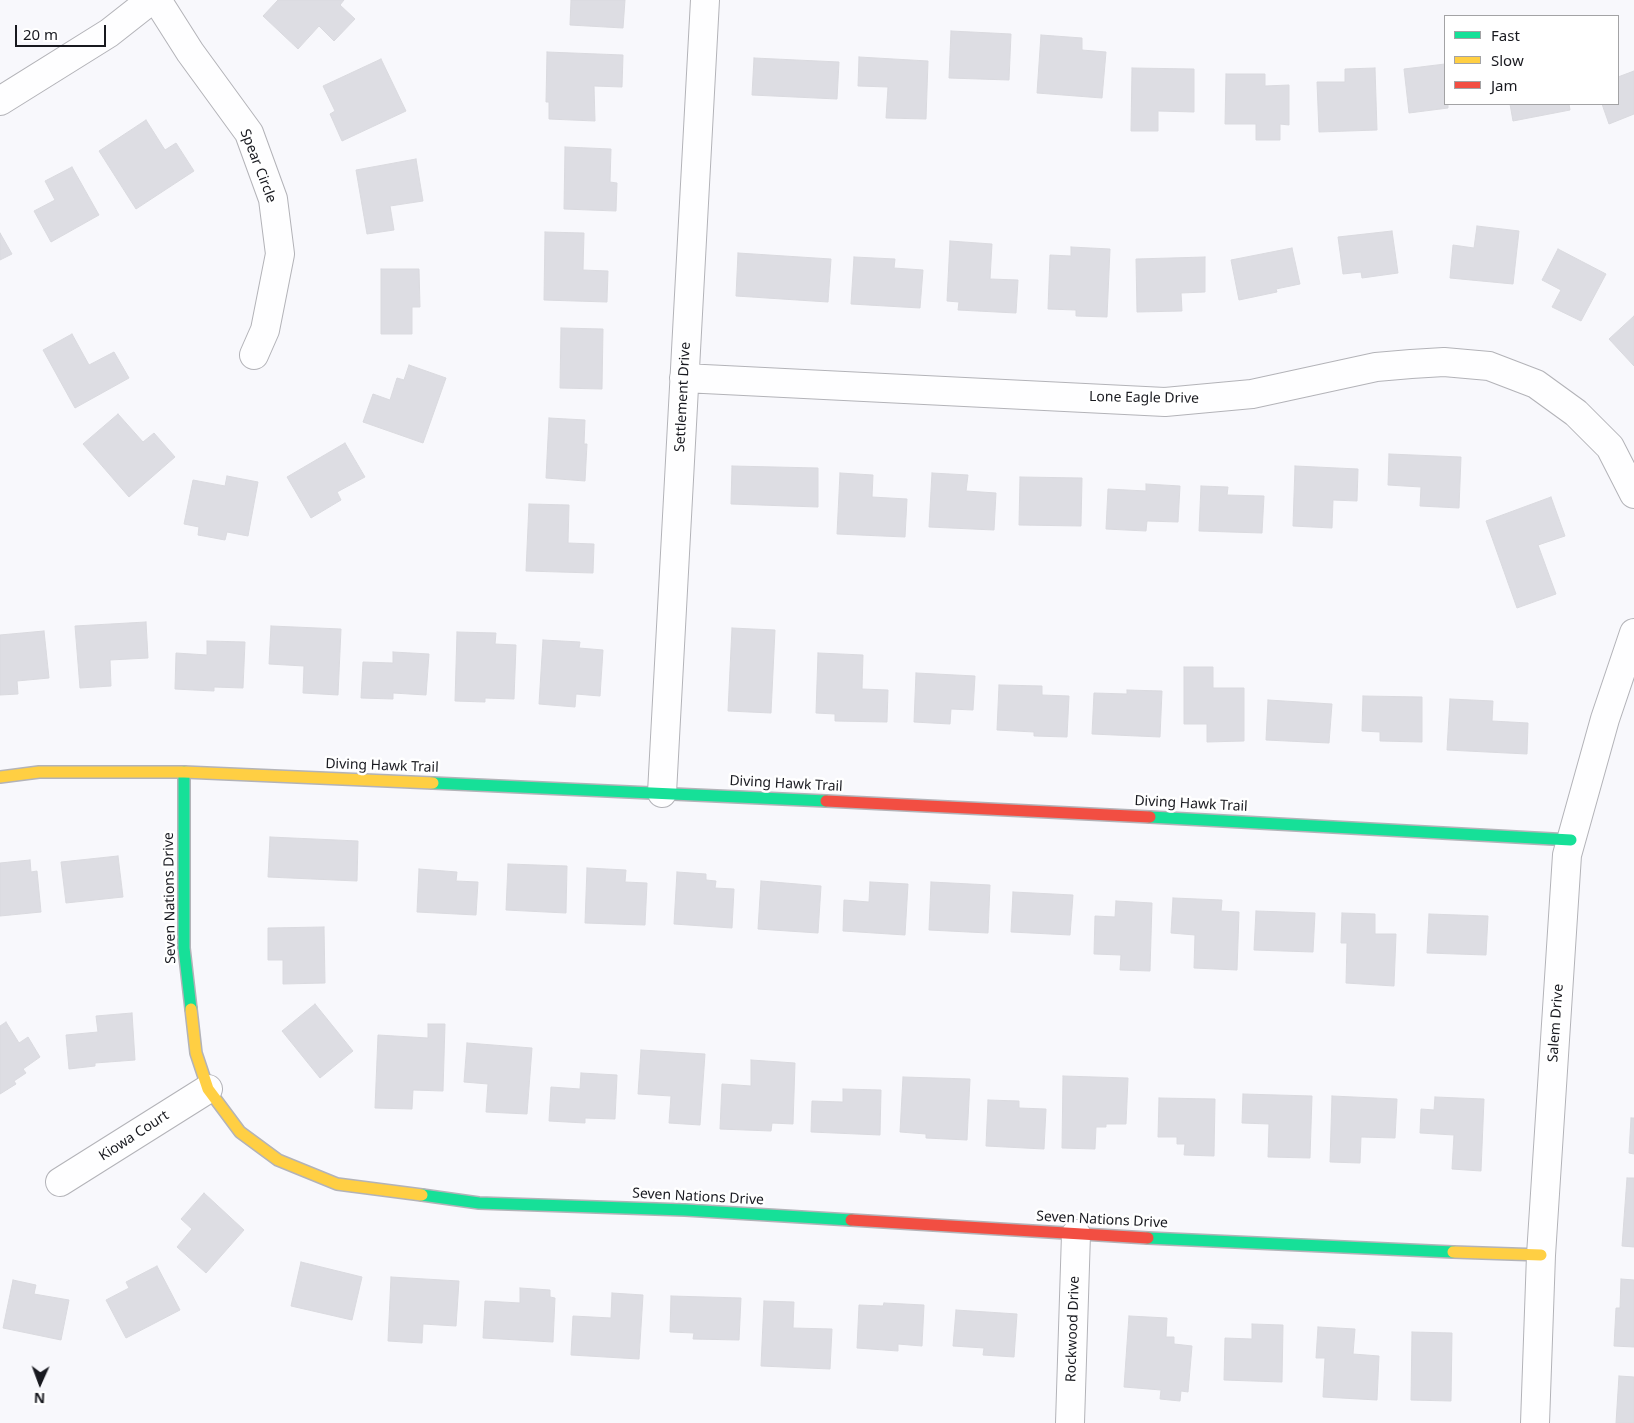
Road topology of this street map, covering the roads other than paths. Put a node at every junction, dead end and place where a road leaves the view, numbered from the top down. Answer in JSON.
{"nodes":[{"id":1,"x":151,"y":0,"type":"edge"},
{"id":2,"x":157,"y":0,"type":"edge"},
{"id":3,"x":705,"y":0,"type":"edge"},
{"id":4,"x":0,"y":101,"type":"edge"},
{"id":5,"x":254,"y":355,"type":"dead end"},
{"id":6,"x":684,"y":378,"type":"junction"},
{"id":7,"x":1634,"y":494,"type":"edge"},
{"id":8,"x":1634,"y":633,"type":"edge"},
{"id":9,"x":184,"y":772,"type":"junction"},
{"id":10,"x":0,"y":776,"type":"edge"},
{"id":11,"x":662,"y":793,"type":"junction"},
{"id":12,"x":1571,"y":840,"type":"junction"},
{"id":13,"x":208,"y":1089,"type":"junction"},
{"id":14,"x":60,"y":1182,"type":"dead end"},
{"id":15,"x":1076,"y":1234,"type":"junction"},
{"id":16,"x":1541,"y":1255,"type":"junction"},
{"id":17,"x":1070,"y":1423,"type":"edge"},
{"id":18,"x":1535,"y":1423,"type":"edge"}],
"edges":[{"from":1,"to":4,"type":"street"},
{"from":2,"to":5,"type":"street","name":"Spear Circle"},
{"from":3,"to":6,"type":"street","name":"Settlement Drive"},
{"from":6,"to":7,"type":"street","name":"Lone Eagle Drive"},
{"from":6,"to":11,"type":"street","name":"Settlement Drive"},
{"from":8,"to":12,"type":"street","name":"Salem Drive"},
{"from":9,"to":10,"type":"street","name":"Diving Hawk Trail"},
{"from":9,"to":11,"type":"street","name":"Diving Hawk Trail"},
{"from":9,"to":13,"type":"street","name":"Seven Nations Drive"},
{"from":11,"to":12,"type":"street","name":"Diving Hawk Trail"},
{"from":12,"to":16,"type":"street","name":"Salem Drive"},
{"from":13,"to":14,"type":"street","name":"Kiowa Court"},
{"from":13,"to":15,"type":"street","name":"Seven Nations Drive"},
{"from":15,"to":16,"type":"street","name":"Seven Nations Drive"},
{"from":15,"to":17,"type":"street","name":"Rockwood Drive"},
{"from":16,"to":18,"type":"street","name":"Salem Drive"}]}
